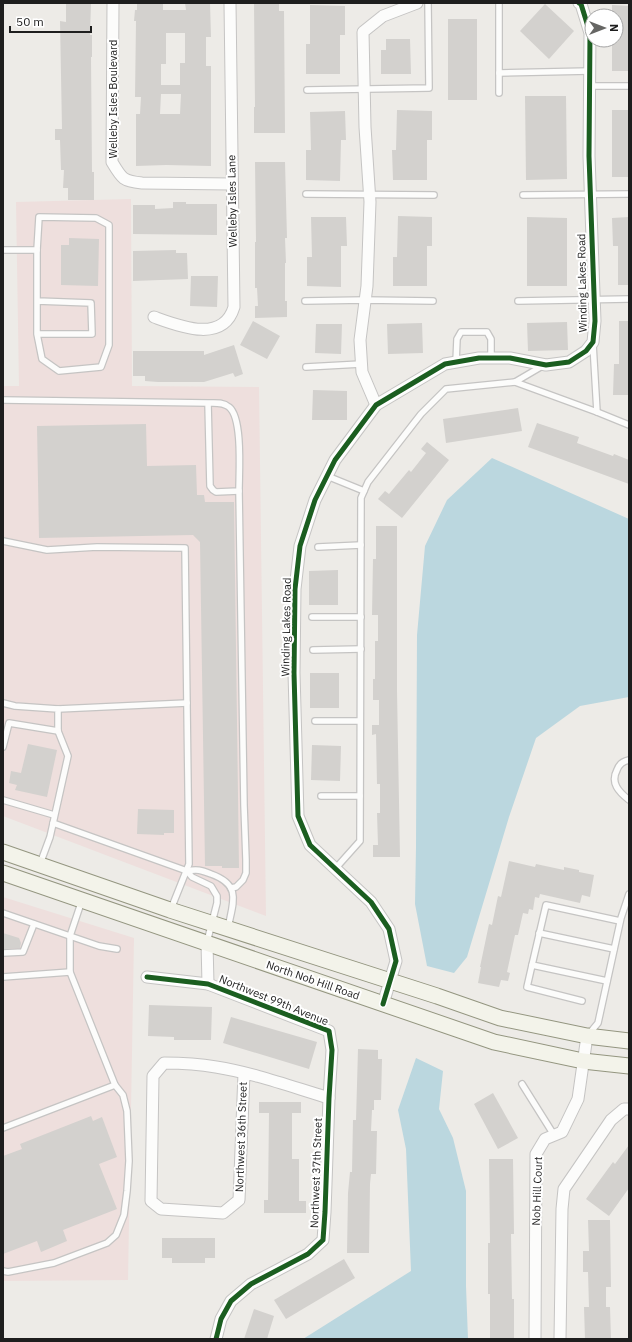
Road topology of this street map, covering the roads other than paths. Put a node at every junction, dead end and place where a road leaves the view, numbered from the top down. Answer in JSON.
{"nodes":[{"id":1,"x":113,"y":3,"type":"edge"},
{"id":2,"x":230,"y":3,"type":"edge"},
{"id":3,"x":417,"y":3,"type":"edge"},
{"id":4,"x":428,"y":3,"type":"edge"},
{"id":5,"x":500,"y":3,"type":"edge"},
{"id":6,"x":581,"y":3,"type":"edge"},
{"id":7,"x":401,"y":6,"type":"edge"},
{"id":8,"x":590,"y":71,"type":"junction"},
{"id":9,"x":499,"y":73,"type":"junction"},
{"id":10,"x":590,"y":86,"type":"junction"},
{"id":11,"x":629,"y":86,"type":"edge"},
{"id":12,"x":307,"y":90,"type":"dead end"},
{"id":13,"x":364,"y":90,"type":"junction"},
{"id":14,"x":499,"y":94,"type":"dead end"},
{"id":15,"x":232,"y":184,"type":"junction"},
{"id":16,"x":306,"y":194,"type":"dead end"},
{"id":17,"x":370,"y":194,"type":"junction"},
{"id":18,"x":590,"y":194,"type":"junction"},
{"id":19,"x":629,"y":194,"type":"edge"},
{"id":20,"x":434,"y":195,"type":"dead end"},
{"id":21,"x":523,"y":195,"type":"dead end"},
{"id":22,"x":3,"y":250,"type":"edge"},
{"id":23,"x":37,"y":250,"type":"junction"},
{"id":24,"x":629,"y":299,"type":"edge"},
{"id":25,"x":365,"y":300,"type":"junction"},
{"id":26,"x":594,"y":300,"type":"junction"},
{"id":27,"x":37,"y":301,"type":"junction"},
{"id":28,"x":305,"y":301,"type":"dead end"},
{"id":29,"x":432,"y":301,"type":"dead end"},
{"id":30,"x":518,"y":302,"type":"dead end"},
{"id":31,"x":154,"y":317,"type":"dead end"},
{"id":32,"x":37,"y":334,"type":"junction"},
{"id":33,"x":593,"y":342,"type":"junction"},
{"id":34,"x":491,"y":358,"type":"junction"},
{"id":35,"x":456,"y":362,"type":"junction"},
{"id":36,"x":361,"y":364,"type":"junction"},
{"id":37,"x":546,"y":365,"type":"junction"},
{"id":38,"x":306,"y":367,"type":"dead end"},
{"id":39,"x":515,"y":382,"type":"junction"},
{"id":40,"x":3,"y":400,"type":"edge"},
{"id":41,"x":208,"y":403,"type":"junction"},
{"id":42,"x":376,"y":405,"type":"junction"},
{"id":43,"x":596,"y":412,"type":"junction"},
{"id":44,"x":629,"y":425,"type":"edge"},
{"id":45,"x":327,"y":476,"type":"junction"},
{"id":46,"x":239,"y":491,"type":"junction"},
{"id":47,"x":364,"y":491,"type":"junction"},
{"id":48,"x":3,"y":541,"type":"edge"},
{"id":49,"x":361,"y":545,"type":"junction"},
{"id":50,"x":318,"y":547,"type":"dead end"},
{"id":51,"x":312,"y":617,"type":"dead end"},
{"id":52,"x":361,"y":617,"type":"junction"},
{"id":53,"x":361,"y":649,"type":"junction"},
{"id":54,"x":313,"y":650,"type":"dead end"},
{"id":55,"x":3,"y":703,"type":"edge"},
{"id":56,"x":187,"y":703,"type":"junction"},
{"id":57,"x":58,"y":709,"type":"junction"},
{"id":58,"x":315,"y":721,"type":"dead end"},
{"id":59,"x":360,"y":721,"type":"junction"},
{"id":60,"x":58,"y":731,"type":"junction"},
{"id":61,"x":3,"y":747,"type":"edge"},
{"id":62,"x":629,"y":760,"type":"edge"},
{"id":63,"x":321,"y":796,"type":"dead end"},
{"id":64,"x":360,"y":796,"type":"junction"},
{"id":65,"x":628,"y":798,"type":"edge"},
{"id":66,"x":3,"y":800,"type":"edge"},
{"id":67,"x":54,"y":815,"type":"junction"},
{"id":68,"x":53,"y":823,"type":"junction"},
{"id":69,"x":3,"y":852,"type":"edge"},
{"id":70,"x":39,"y":864,"type":"junction"},
{"id":71,"x":335,"y":869,"type":"junction"},
{"id":72,"x":186,"y":871,"type":"junction"},
{"id":73,"x":3,"y":873,"type":"edge"},
{"id":74,"x":231,"y":888,"type":"junction"},
{"id":75,"x":629,"y":894,"type":"edge"},
{"id":76,"x":82,"y":900,"type":"junction"},
{"id":77,"x":170,"y":910,"type":"junction"},
{"id":78,"x":3,"y":913,"type":"edge"},
{"id":79,"x":620,"y":921,"type":"junction"},
{"id":80,"x":34,"y":924,"type":"junction"},
{"id":81,"x":212,"y":924,"type":"junction"},
{"id":82,"x":228,"y":929,"type":"junction"},
{"id":83,"x":539,"y":933,"type":"junction"},
{"id":84,"x":70,"y":936,"type":"junction"},
{"id":85,"x":207,"y":943,"type":"junction"},
{"id":86,"x":117,"y":949,"type":"dead end"},
{"id":87,"x":614,"y":949,"type":"junction"},
{"id":88,"x":3,"y":953,"type":"edge"},
{"id":89,"x":532,"y":966,"type":"junction"},
{"id":90,"x":70,"y":972,"type":"junction"},
{"id":91,"x":147,"y":976,"type":"dead end"},
{"id":92,"x":3,"y":977,"type":"edge"},
{"id":93,"x":391,"y":981,"type":"junction"},
{"id":94,"x":607,"y":981,"type":"junction"},
{"id":95,"x":208,"y":984,"type":"junction"},
{"id":96,"x":582,"y":1001,"type":"dead end"},
{"id":97,"x":383,"y":1004,"type":"junction"},
{"id":98,"x":587,"y":1036,"type":"junction"},
{"id":99,"x":629,"y":1041,"type":"edge"},
{"id":100,"x":583,"y":1061,"type":"junction"},
{"id":101,"x":629,"y":1066,"type":"edge"},
{"id":102,"x":244,"y":1073,"type":"junction"},
{"id":103,"x":522,"y":1084,"type":"dead end"},
{"id":104,"x":115,"y":1085,"type":"junction"},
{"id":105,"x":329,"y":1098,"type":"junction"},
{"id":106,"x":629,"y":1109,"type":"edge"},
{"id":107,"x":3,"y":1128,"type":"edge"},
{"id":108,"x":554,"y":1135,"type":"junction"},
{"id":109,"x":3,"y":1271,"type":"edge"},
{"id":110,"x":216,"y":1339,"type":"edge"},
{"id":111,"x":535,"y":1339,"type":"edge"},
{"id":112,"x":560,"y":1339,"type":"edge"}],
"edges":[{"from":1,"to":15,"type":"street","name":"Welleby Isles Boulevard"},
{"from":2,"to":15,"type":"street","name":"Welleby Isles Lane"},
{"from":3,"to":7,"type":"street"},
{"from":4,"to":13,"type":"lane"},
{"from":5,"to":9,"type":"lane"},
{"from":6,"to":8,"type":"street","name":"Winding Lakes Road"},
{"from":7,"to":13,"type":"street"},
{"from":8,"to":9,"type":"lane"},
{"from":8,"to":10,"type":"street","name":"Winding Lakes Road"},
{"from":9,"to":14,"type":"lane"},
{"from":10,"to":11,"type":"lane"},
{"from":10,"to":18,"type":"street","name":"Winding Lakes Road"},
{"from":12,"to":13,"type":"lane"},
{"from":13,"to":17,"type":"street"},
{"from":15,"to":31,"type":"street","name":"Welleby Isles Lane"},
{"from":16,"to":17,"type":"lane"},
{"from":17,"to":20,"type":"lane"},
{"from":17,"to":25,"type":"street"},
{"from":18,"to":19,"type":"lane"},
{"from":18,"to":21,"type":"lane"},
{"from":18,"to":26,"type":"street","name":"Winding Lakes Road"},
{"from":22,"to":23,"type":"lane"},
{"from":23,"to":27,"type":"lane"},
{"from":23,"to":32,"type":"lane"},
{"from":24,"to":26,"type":"lane"},
{"from":25,"to":28,"type":"lane"},
{"from":25,"to":29,"type":"lane"},
{"from":25,"to":36,"type":"street"},
{"from":26,"to":30,"type":"lane"},
{"from":26,"to":33,"type":"street","name":"Winding Lakes Road"},
{"from":27,"to":32,"type":"lane"},
{"from":27,"to":32,"type":"lane"},
{"from":33,"to":37,"type":"street","name":"Winding Lakes Road"},
{"from":33,"to":43,"type":"lane"},
{"from":34,"to":35,"type":"street","name":"Winding Lakes Road"},
{"from":34,"to":35,"type":"lane"},
{"from":34,"to":37,"type":"street","name":"Winding Lakes Road"},
{"from":35,"to":42,"type":"street","name":"Winding Lakes Road"},
{"from":36,"to":38,"type":"lane"},
{"from":36,"to":42,"type":"street"},
{"from":37,"to":39,"type":"lane"},
{"from":39,"to":43,"type":"lane"},
{"from":39,"to":47,"type":"lane"},
{"from":40,"to":41,"type":"lane"},
{"from":41,"to":46,"type":"lane"},
{"from":41,"to":46,"type":"lane"},
{"from":42,"to":45,"type":"street","name":"Winding Lakes Road"},
{"from":43,"to":44,"type":"lane"},
{"from":45,"to":47,"type":"lane"},
{"from":45,"to":71,"type":"street","name":"Winding Lakes Road"},
{"from":46,"to":74,"type":"lane"},
{"from":47,"to":49,"type":"lane"},
{"from":48,"to":56,"type":"lane"},
{"from":49,"to":50,"type":"lane"},
{"from":49,"to":52,"type":"lane"},
{"from":51,"to":52,"type":"lane"},
{"from":52,"to":53,"type":"lane"},
{"from":53,"to":54,"type":"lane"},
{"from":53,"to":59,"type":"lane"},
{"from":55,"to":57,"type":"lane"},
{"from":56,"to":57,"type":"lane"},
{"from":56,"to":72,"type":"lane"},
{"from":57,"to":60,"type":"lane"},
{"from":58,"to":59,"type":"lane"},
{"from":59,"to":64,"type":"lane"},
{"from":60,"to":61,"type":"lane"},
{"from":60,"to":67,"type":"lane"},
{"from":62,"to":65,"type":"lane"},
{"from":63,"to":64,"type":"lane"},
{"from":64,"to":71,"type":"lane"},
{"from":66,"to":67,"type":"lane"},
{"from":67,"to":68,"type":"lane"},
{"from":68,"to":70,"type":"lane"},
{"from":68,"to":72,"type":"lane"},
{"from":69,"to":70,"type":"main road","name":"North Nob Hill Road"},
{"from":70,"to":77,"type":"main road","name":"North Nob Hill Road"},
{"from":71,"to":93,"type":"street","name":"Winding Lakes Road"},
{"from":72,"to":74,"type":"lane"},
{"from":72,"to":77,"type":"lane"},
{"from":72,"to":81,"type":"lane"},
{"from":73,"to":76,"type":"main road","name":"North Nob Hill Road"},
{"from":74,"to":82,"type":"lane"},
{"from":75,"to":79,"type":"lane"},
{"from":76,"to":84,"type":"lane"},
{"from":76,"to":85,"type":"main road","name":"North Nob Hill Road"},
{"from":77,"to":81,"type":"main road","name":"North Nob Hill Road"},
{"from":78,"to":80,"type":"lane"},
{"from":79,"to":83,"type":"lane"},
{"from":79,"to":87,"type":"lane"},
{"from":80,"to":84,"type":"lane"},
{"from":80,"to":88,"type":"lane"},
{"from":81,"to":82,"type":"main road","name":"North Nob Hill Road"},
{"from":81,"to":85,"type":"lane"},
{"from":82,"to":93,"type":"main road","name":"North Nob Hill Road"},
{"from":83,"to":87,"type":"lane"},
{"from":83,"to":89,"type":"lane"},
{"from":84,"to":86,"type":"lane"},
{"from":84,"to":90,"type":"lane"},
{"from":85,"to":95,"type":"street"},
{"from":85,"to":97,"type":"main road","name":"North Nob Hill Road"},
{"from":87,"to":94,"type":"lane"},
{"from":89,"to":94,"type":"lane"},
{"from":89,"to":96,"type":"lane"},
{"from":90,"to":92,"type":"lane"},
{"from":90,"to":104,"type":"lane"},
{"from":91,"to":95,"type":"street","name":"Northwest 99th Avenue"},
{"from":93,"to":97,"type":"street","name":"Winding Lakes Road"},
{"from":93,"to":98,"type":"main road","name":"North Nob Hill Road"},
{"from":94,"to":98,"type":"lane"},
{"from":95,"to":105,"type":"street","name":"Northwest 99th Avenue"},
{"from":97,"to":100,"type":"main road","name":"North Nob Hill Road"},
{"from":98,"to":99,"type":"main road","name":"North Nob Hill Road"},
{"from":98,"to":100,"type":"street","name":"Nob Hill Court"},
{"from":100,"to":101,"type":"main road","name":"North Nob Hill Road"},
{"from":100,"to":108,"type":"street","name":"Nob Hill Court"},
{"from":102,"to":102,"type":"street","name":"Northwest 36th Street"},
{"from":102,"to":105,"type":"street"},
{"from":103,"to":108,"type":"lane"},
{"from":104,"to":107,"type":"lane"},
{"from":104,"to":109,"type":"lane"},
{"from":105,"to":110,"type":"street","name":"Northwest 37th Street"},
{"from":106,"to":112,"type":"street"},
{"from":108,"to":111,"type":"street","name":"Nob Hill Court"}]}
